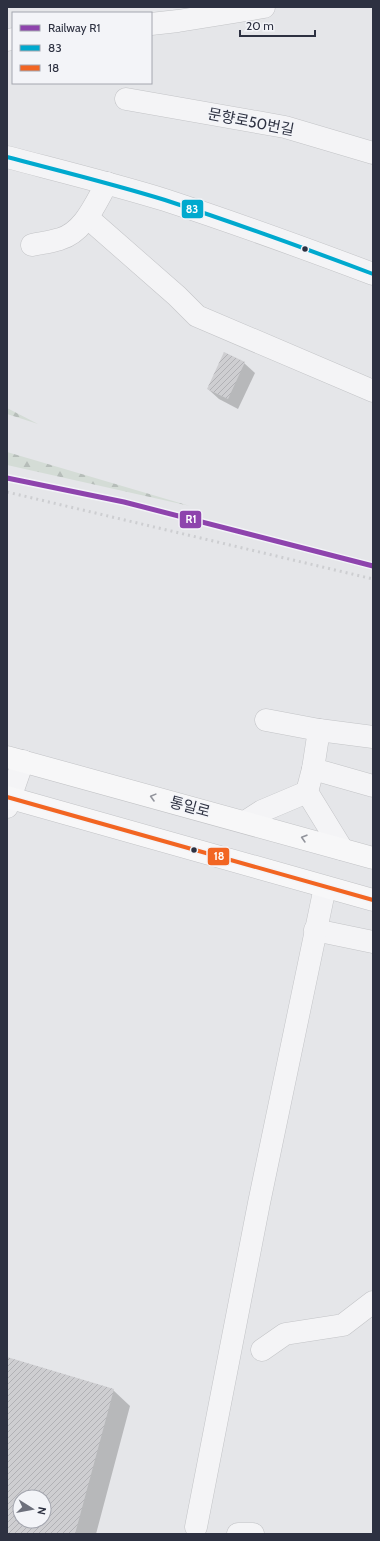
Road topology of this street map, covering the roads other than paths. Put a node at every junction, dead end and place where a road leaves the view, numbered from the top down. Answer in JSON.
{"nodes":[{"id":1,"x":264,"y":7,"type":"edge"},
{"id":2,"x":152,"y":24,"type":"edge"},
{"id":3,"x":126,"y":99,"type":"dead end"},
{"id":4,"x":373,"y":153,"type":"edge"},
{"id":5,"x":7,"y":157,"type":"edge"},
{"id":6,"x":107,"y":183,"type":"junction"},
{"id":7,"x":88,"y":218,"type":"junction"},
{"id":8,"x":32,"y":245,"type":"dead end"},
{"id":9,"x":373,"y":274,"type":"edge"},
{"id":10,"x":373,"y":391,"type":"edge"},
{"id":11,"x":266,"y":720,"type":"dead end"},
{"id":12,"x":319,"y":730,"type":"junction"},
{"id":13,"x":373,"y":737,"type":"edge"},
{"id":14,"x":15,"y":759,"type":"edge"},
{"id":15,"x":313,"y":769,"type":"junction"},
{"id":16,"x":373,"y":786,"type":"edge"},
{"id":17,"x":307,"y":792,"type":"junction"},
{"id":18,"x":8,"y":800,"type":"edge"},
{"id":19,"x":245,"y":822,"type":"junction"},
{"id":20,"x":342,"y":849,"type":"junction"},
{"id":21,"x":373,"y":858,"type":"edge"},
{"id":22,"x":325,"y":887,"type":"junction"},
{"id":23,"x":373,"y":900,"type":"edge"},
{"id":24,"x":315,"y":930,"type":"junction"},
{"id":25,"x":373,"y":942,"type":"edge"},
{"id":26,"x":373,"y":1302,"type":"edge"},
{"id":27,"x":262,"y":1350,"type":"dead end"},
{"id":28,"x":196,"y":1527,"type":"dead end"},
{"id":29,"x":238,"y":1534,"type":"edge"},
{"id":30,"x":253,"y":1534,"type":"edge"}],
"edges":[{"from":1,"to":2,"type":"street"},
{"from":3,"to":4,"type":"street","name":"문향로50번길"},
{"from":5,"to":6,"type":"street"},
{"from":6,"to":7,"type":"street"},
{"from":6,"to":9,"type":"street"},
{"from":7,"to":8,"type":"street"},
{"from":7,"to":10,"type":"street"},
{"from":11,"to":12,"type":"street"},
{"from":12,"to":13,"type":"street"},
{"from":12,"to":15,"type":"street"},
{"from":14,"to":18,"type":"street"},
{"from":19,"to":14,"type":"main road","name":"통일로","one_way":true},
{"from":15,"to":16,"type":"street"},
{"from":15,"to":17,"type":"street"},
{"from":17,"to":19,"type":"street"},
{"from":17,"to":20,"type":"street"},
{"from":18,"to":22,"type":"main road"},
{"from":20,"to":19,"type":"main road","name":"통일로","one_way":true},
{"from":20,"to":21,"type":"main road","name":"통일로"},
{"from":22,"to":23,"type":"main road"},
{"from":22,"to":24,"type":"street"},
{"from":24,"to":25,"type":"street"},
{"from":24,"to":28,"type":"street"},
{"from":26,"to":27,"type":"street"},
{"from":29,"to":30,"type":"street"}]}
